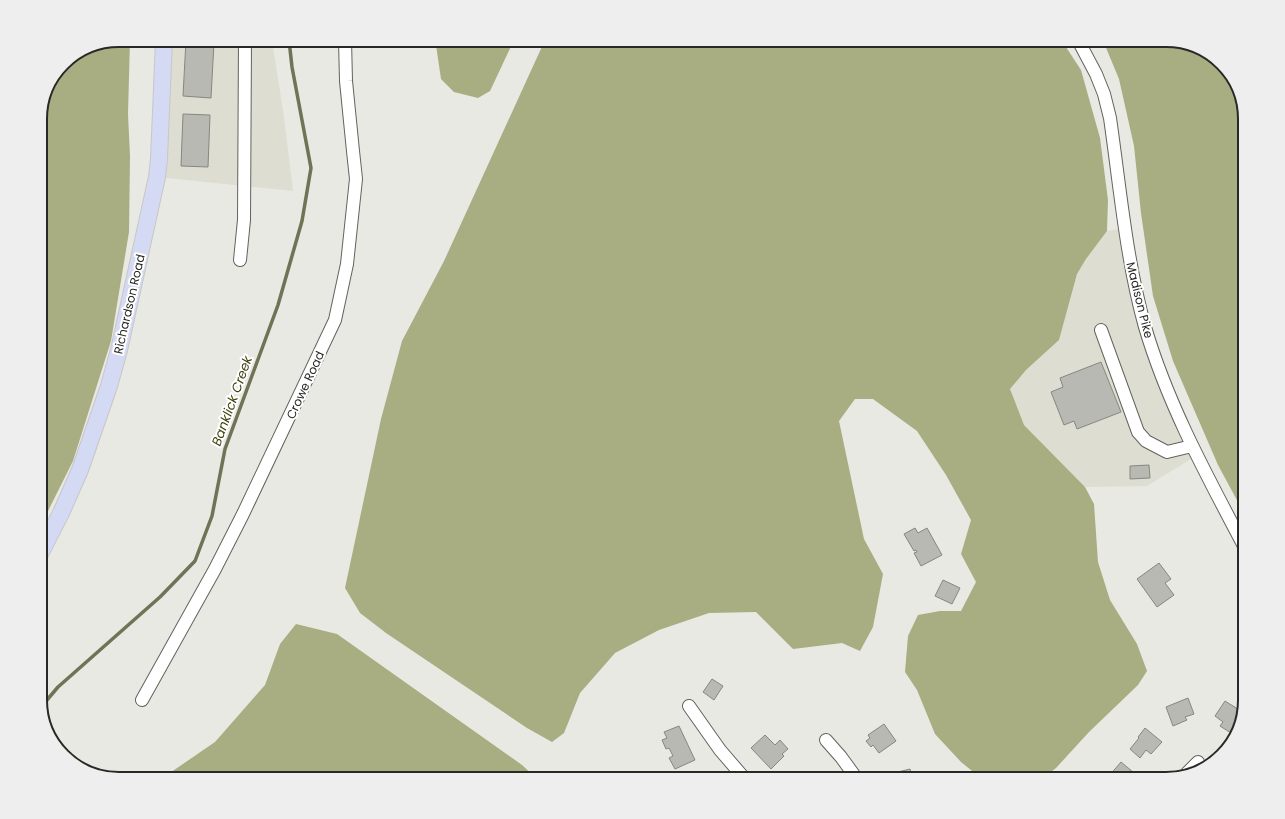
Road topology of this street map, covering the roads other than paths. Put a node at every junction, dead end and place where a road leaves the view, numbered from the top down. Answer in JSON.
{"nodes":[{"id":1,"x":164,"y":47,"type":"edge"},
{"id":2,"x":245,"y":47,"type":"edge"},
{"id":3,"x":345,"y":47,"type":"edge"},
{"id":4,"x":1082,"y":47,"type":"edge"},
{"id":5,"x":240,"y":260,"type":"dead end"},
{"id":6,"x":1101,"y":330,"type":"dead end"},
{"id":7,"x":1192,"y":446,"type":"junction"},
{"id":8,"x":1238,"y":535,"type":"edge"},
{"id":9,"x":47,"y":540,"type":"edge"},
{"id":10,"x":142,"y":700,"type":"dead end"},
{"id":11,"x":689,"y":706,"type":"dead end"},
{"id":12,"x":826,"y":740,"type":"dead end"},
{"id":13,"x":1198,"y":762,"type":"dead end"},
{"id":14,"x":1195,"y":765,"type":"edge"},
{"id":15,"x":739,"y":772,"type":"edge"},
{"id":16,"x":852,"y":772,"type":"edge"}],
"edges":[{"from":1,"to":9,"type":"main road","name":"Richardson Road"},
{"from":2,"to":5,"type":"street"},
{"from":3,"to":10,"type":"street","name":"Crowe Road"},
{"from":4,"to":7,"type":"street","name":"Madison Pike"},
{"from":6,"to":7,"type":"street"},
{"from":7,"to":8,"type":"street","name":"Madison Pike"},
{"from":11,"to":15,"type":"street"},
{"from":12,"to":16,"type":"street"},
{"from":13,"to":14,"type":"street"}]}
